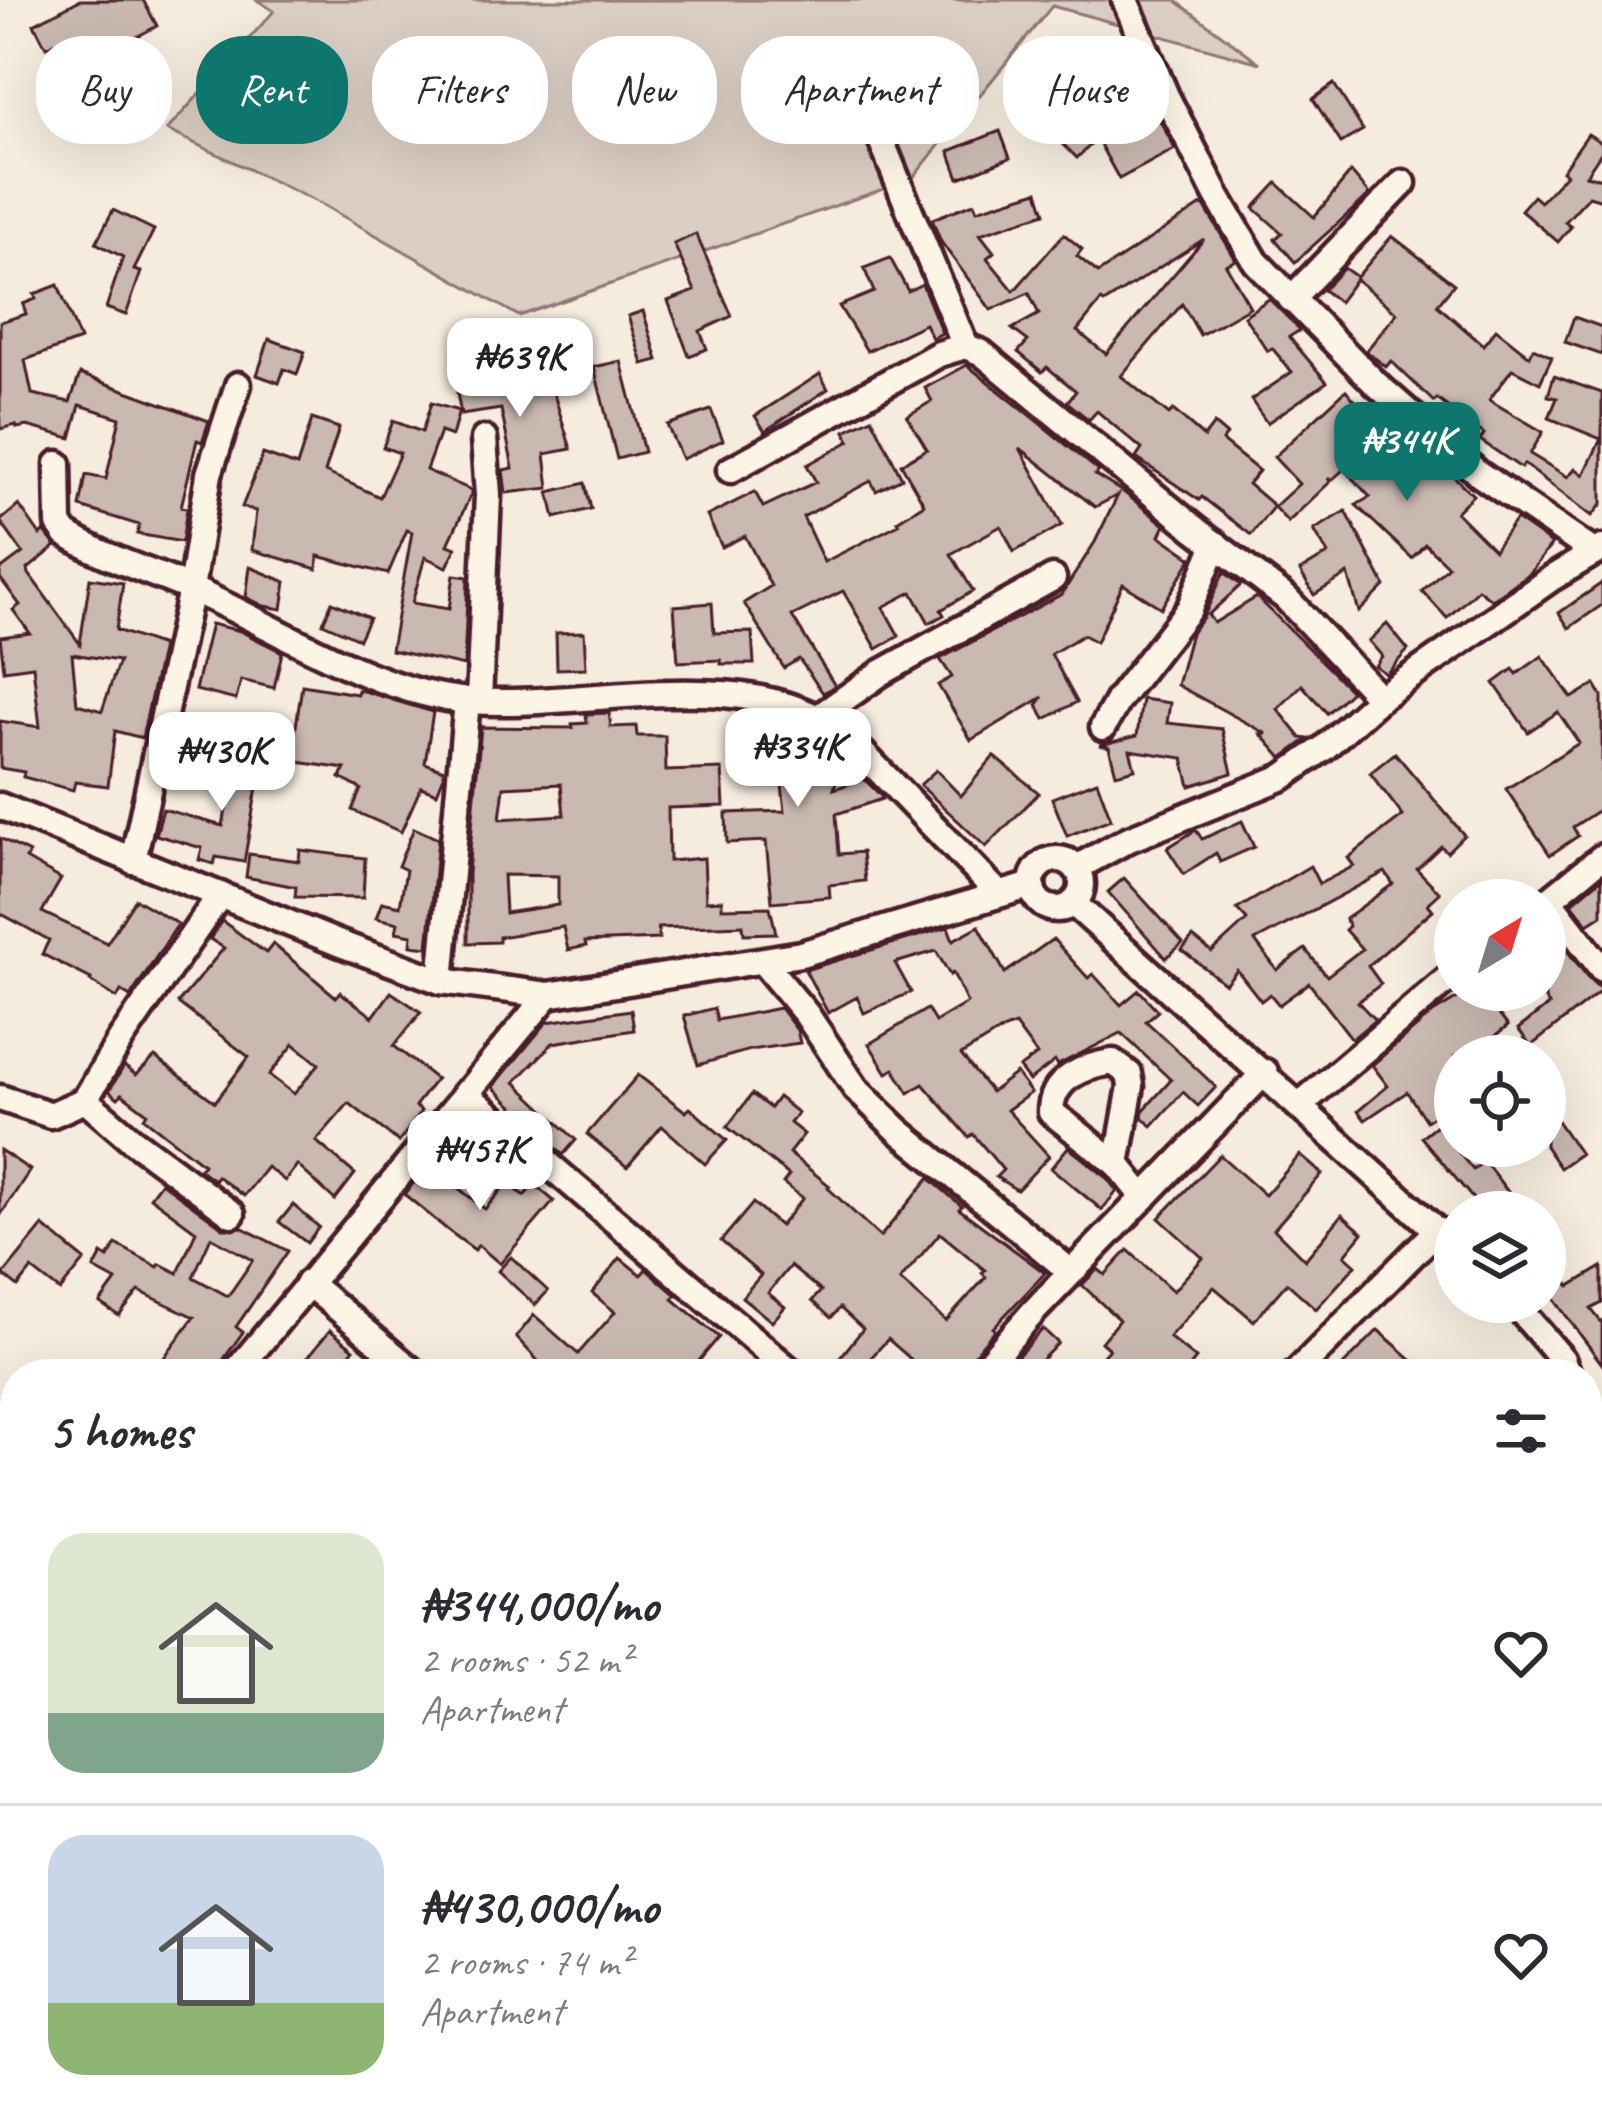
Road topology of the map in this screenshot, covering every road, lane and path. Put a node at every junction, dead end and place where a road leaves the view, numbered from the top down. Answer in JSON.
{"nodes":[{"id":1,"x":1125,"y":0,"type":"edge"},
{"id":2,"x":883,"y":144,"type":"edge"},
{"id":3,"x":1403,"y":184,"type":"dead end"},
{"id":4,"x":1291,"y":298,"type":"junction"},
{"id":5,"x":965,"y":346,"type":"junction"},
{"id":6,"x":238,"y":385,"type":"dead end"},
{"id":7,"x":484,"y":440,"type":"dead end"},
{"id":8,"x":58,"y":464,"type":"dead end"},
{"id":9,"x":730,"y":470,"type":"dead end"},
{"id":10,"x":1216,"y":544,"type":"junction"},
{"id":11,"x":1598,"y":551,"type":"edge"},
{"id":12,"x":1053,"y":578,"type":"dead end"},
{"id":13,"x":191,"y":589,"type":"junction"},
{"id":14,"x":1380,"y":698,"type":"junction"},
{"id":15,"x":473,"y":701,"type":"junction"},
{"id":16,"x":820,"y":716,"type":"junction"},
{"id":17,"x":1103,"y":727,"type":"dead end"},
{"id":18,"x":0,"y":806,"type":"edge"},
{"id":19,"x":1602,"y":857,"type":"edge"},
{"id":20,"x":133,"y":861,"type":"junction"},
{"id":21,"x":1076,"y":868,"type":"junction"},
{"id":22,"x":1032,"y":885,"type":"junction"},
{"id":23,"x":1566,"y":886,"type":"edge"},
{"id":24,"x":999,"y":894,"type":"junction"},
{"id":25,"x":220,"y":895,"type":"junction"},
{"id":26,"x":1073,"y":903,"type":"junction"},
{"id":27,"x":1566,"y":924,"type":"edge"},
{"id":28,"x":763,"y":962,"type":"junction"},
{"id":29,"x":1602,"y":968,"type":"edge"},
{"id":30,"x":441,"y":980,"type":"junction"},
{"id":31,"x":1434,"y":991,"type":"edge"},
{"id":32,"x":548,"y":995,"type":"junction"},
{"id":33,"x":1265,"y":1072,"type":"junction"},
{"id":34,"x":465,"y":1093,"type":"junction"},
{"id":35,"x":0,"y":1098,"type":"edge"},
{"id":36,"x":86,"y":1100,"type":"junction"},
{"id":37,"x":1301,"y":1105,"type":"junction"},
{"id":38,"x":1117,"y":1163,"type":"dead end"},
{"id":39,"x":1144,"y":1198,"type":"junction"},
{"id":40,"x":232,"y":1214,"type":"dead end"},
{"id":41,"x":1434,"y":1227,"type":"edge"},
{"id":42,"x":1434,"y":1249,"type":"edge"},
{"id":43,"x":1071,"y":1272,"type":"junction"},
{"id":44,"x":308,"y":1283,"type":"junction"},
{"id":45,"x":1532,"y":1323,"type":"edge"},
{"id":46,"x":246,"y":1359,"type":"edge"},
{"id":47,"x":398,"y":1359,"type":"edge"},
{"id":48,"x":776,"y":1359,"type":"edge"},
{"id":49,"x":993,"y":1359,"type":"edge"},
{"id":50,"x":1312,"y":1359,"type":"edge"},
{"id":51,"x":1562,"y":1359,"type":"edge"}],
"edges":[{"from":1,"to":4,"type":"street"},
{"from":2,"to":5,"type":"street"},
{"from":3,"to":4,"type":"street"},
{"from":4,"to":11,"type":"street"},
{"from":5,"to":9,"type":"street"},
{"from":5,"to":10,"type":"street"},
{"from":6,"to":13,"type":"street"},
{"from":7,"to":15,"type":"street"},
{"from":8,"to":13,"type":"street"},
{"from":10,"to":14,"type":"street"},
{"from":10,"to":17,"type":"street"},
{"from":11,"to":14,"type":"street"},
{"from":12,"to":16,"type":"street"},
{"from":13,"to":15,"type":"street"},
{"from":13,"to":20,"type":"street"},
{"from":14,"to":21,"type":"street"},
{"from":15,"to":16,"type":"street"},
{"from":15,"to":30,"type":"street"},
{"from":16,"to":24,"type":"street"},
{"from":18,"to":20,"type":"street"},
{"from":19,"to":23,"type":"street"},
{"from":20,"to":25,"type":"street"},
{"from":21,"to":22,"type":"street"},
{"from":21,"to":26,"type":"street"},
{"from":22,"to":24,"type":"street"},
{"from":22,"to":26,"type":"street"},
{"from":24,"to":28,"type":"street"},
{"from":25,"to":30,"type":"street"},
{"from":25,"to":36,"type":"street"},
{"from":26,"to":33,"type":"street"},
{"from":27,"to":29,"type":"street"},
{"from":28,"to":32,"type":"street"},
{"from":28,"to":43,"type":"street"},
{"from":30,"to":32,"type":"street"},
{"from":31,"to":37,"type":"street"},
{"from":32,"to":34,"type":"street"},
{"from":33,"to":37,"type":"street"},
{"from":33,"to":39,"type":"street"},
{"from":34,"to":44,"type":"street"},
{"from":34,"to":48,"type":"street"},
{"from":35,"to":36,"type":"street"},
{"from":36,"to":40,"type":"street"},
{"from":37,"to":41,"type":"street"},
{"from":38,"to":39,"type":"street"},
{"from":39,"to":43,"type":"street"},
{"from":42,"to":50,"type":"street"},
{"from":43,"to":49,"type":"street"},
{"from":44,"to":46,"type":"street"},
{"from":44,"to":47,"type":"street"},
{"from":45,"to":51,"type":"street"}]}
